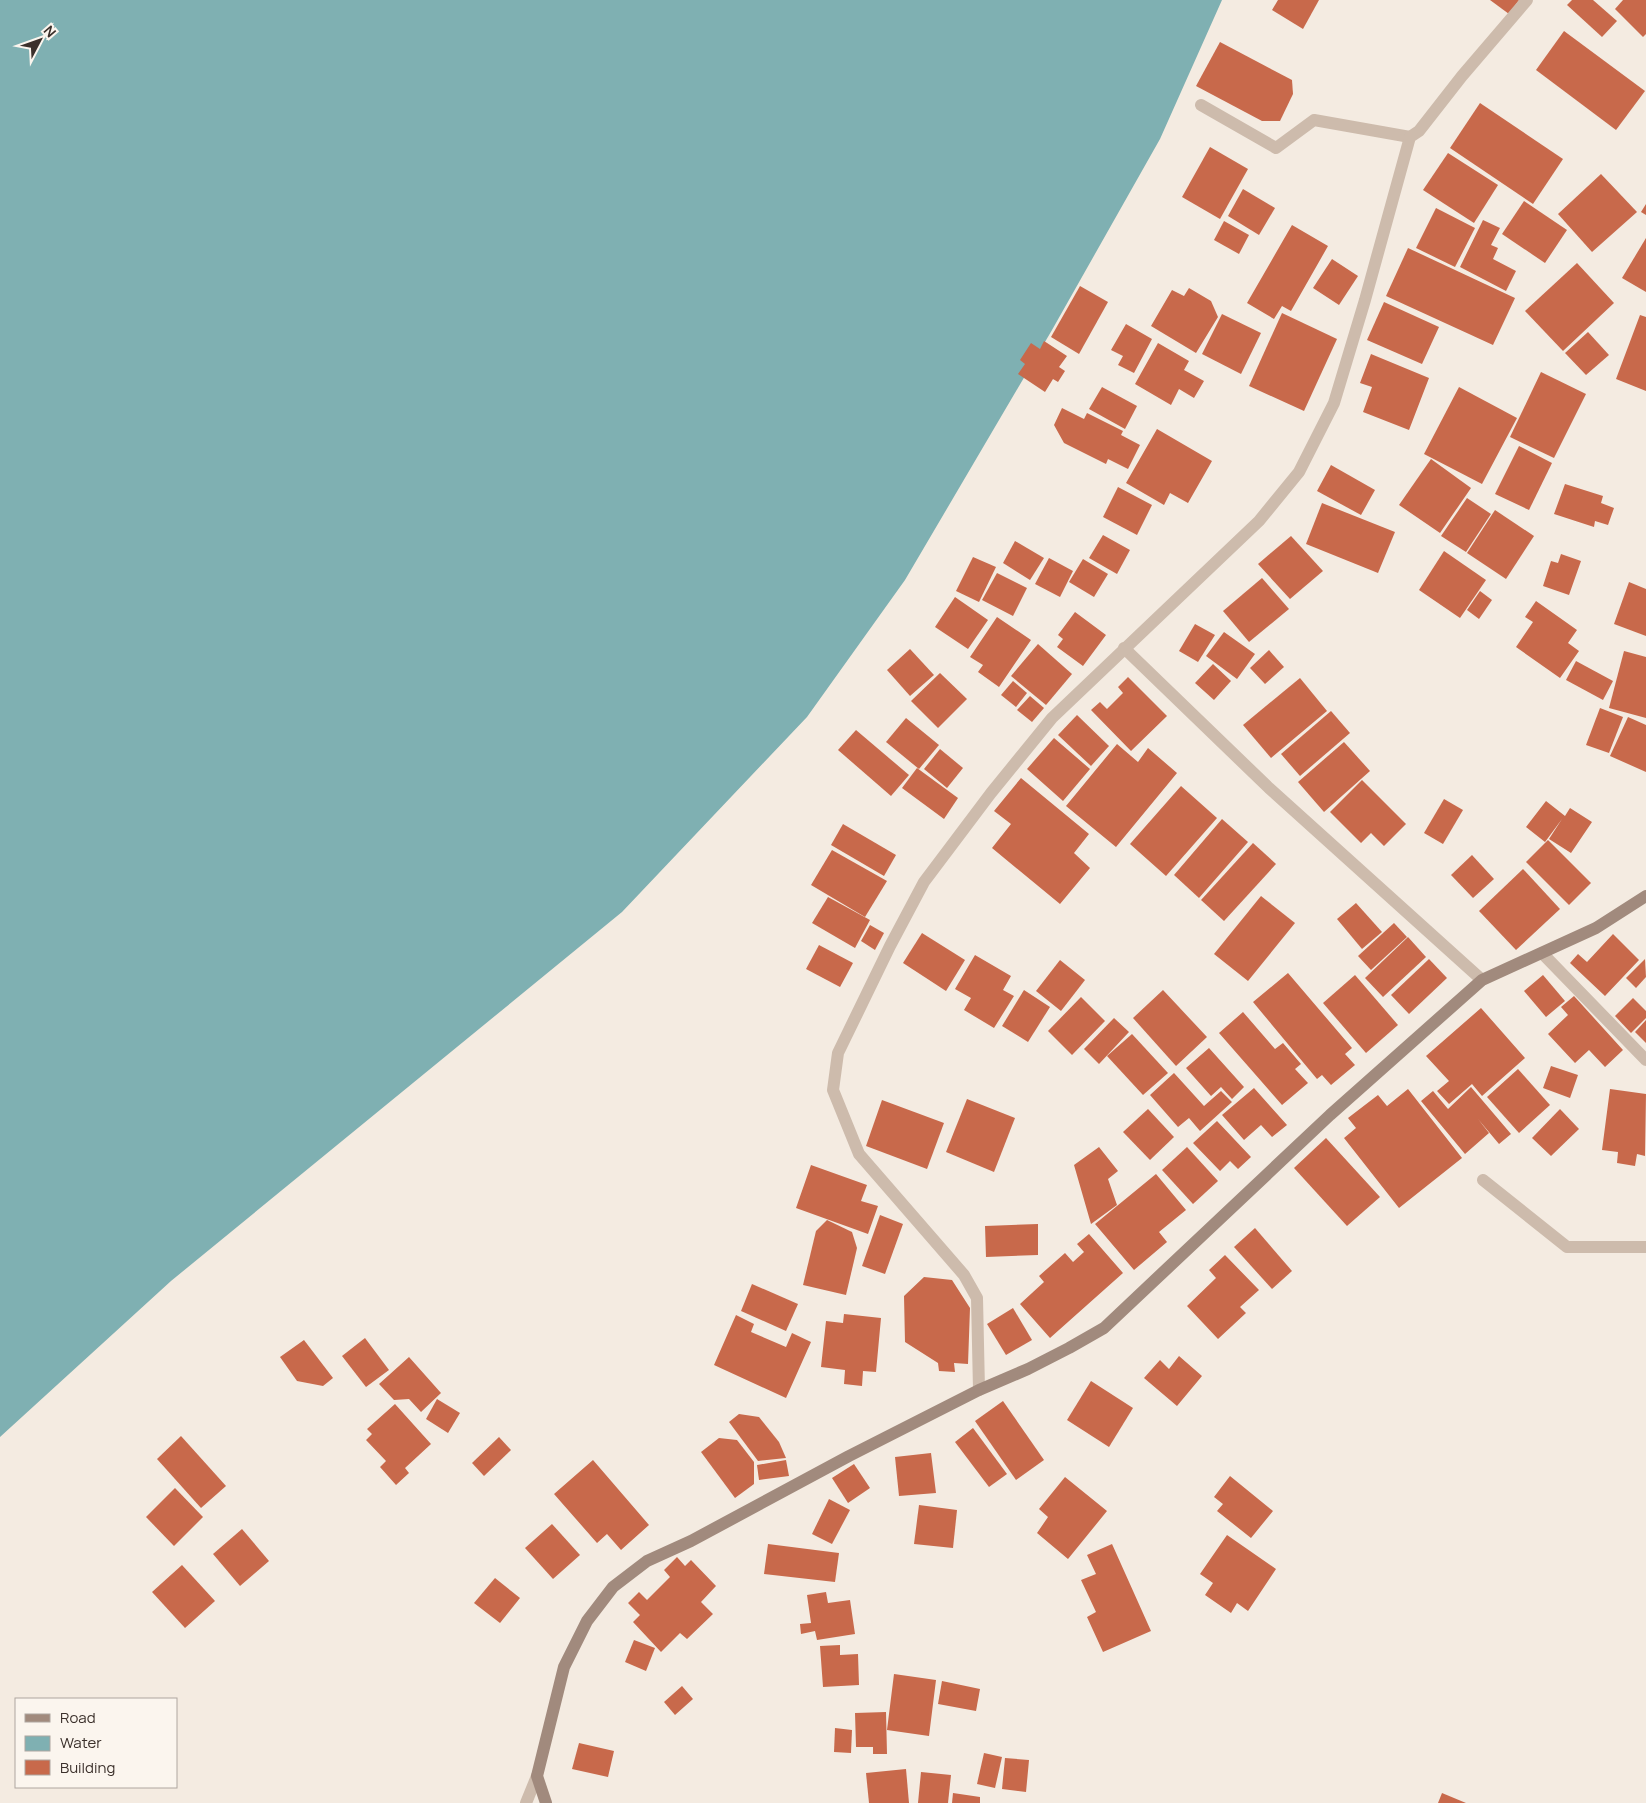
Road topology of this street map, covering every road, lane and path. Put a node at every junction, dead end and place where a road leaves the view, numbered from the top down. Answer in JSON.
{"nodes":[{"id":1,"x":1527,"y":0,"type":"edge"},
{"id":2,"x":1201,"y":105,"type":"dead end"},
{"id":3,"x":1410,"y":137,"type":"junction"},
{"id":4,"x":1124,"y":648,"type":"junction"},
{"id":5,"x":1646,"y":896,"type":"edge"},
{"id":6,"x":1542,"y":952,"type":"junction"},
{"id":7,"x":1482,"y":980,"type":"junction"},
{"id":8,"x":1646,"y":1060,"type":"edge"},
{"id":9,"x":1483,"y":1180,"type":"dead end"},
{"id":10,"x":1646,"y":1247,"type":"edge"},
{"id":11,"x":980,"y":1390,"type":"junction"},
{"id":12,"x":537,"y":1776,"type":"junction"},
{"id":13,"x":526,"y":1803,"type":"edge"},
{"id":14,"x":546,"y":1803,"type":"edge"}],
"edges":[{"from":1,"to":3,"type":"street"},
{"from":2,"to":3,"type":"street"},
{"from":3,"to":4,"type":"street"},
{"from":4,"to":7,"type":"street"},
{"from":4,"to":11,"type":"street"},
{"from":5,"to":6,"type":"street"},
{"from":6,"to":7,"type":"street"},
{"from":6,"to":8,"type":"street"},
{"from":7,"to":11,"type":"street"},
{"from":9,"to":10,"type":"street"},
{"from":11,"to":12,"type":"street"},
{"from":12,"to":13,"type":"street"},
{"from":12,"to":14,"type":"street"}]}
